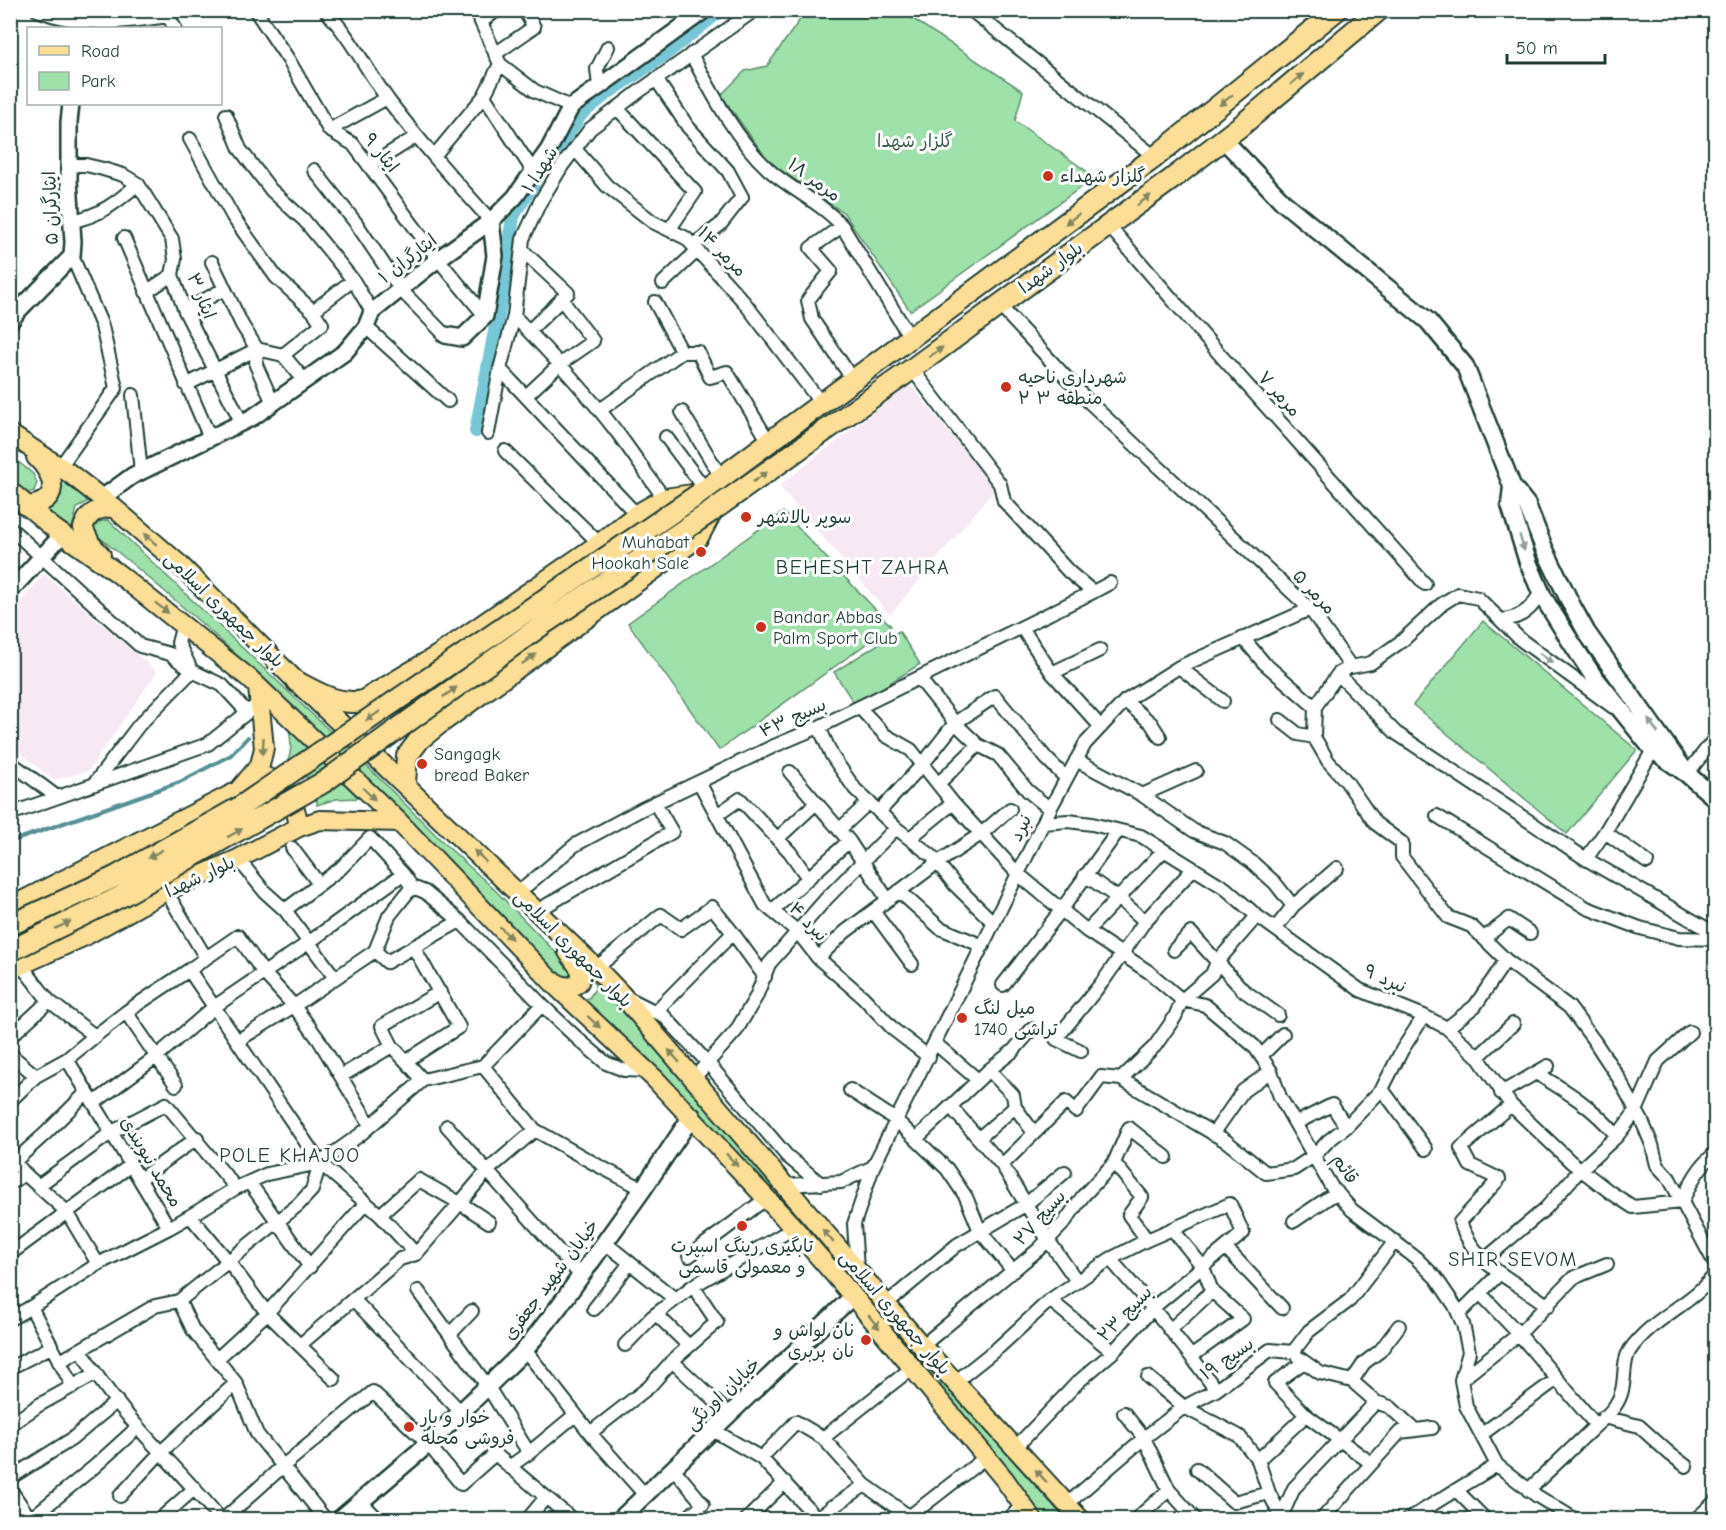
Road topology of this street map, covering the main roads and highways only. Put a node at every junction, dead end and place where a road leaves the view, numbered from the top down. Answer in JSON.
{"nodes":[{"id":1,"x":1337,"y":10,"type":"edge"},
{"id":2,"x":1379,"y":10,"type":"edge"},
{"id":3,"x":1223,"y":139,"type":"junction"},
{"id":4,"x":11,"y":435,"type":"edge"},
{"id":5,"x":1512,"y":486,"type":"junction"},
{"id":6,"x":10,"y":491,"type":"edge"},
{"id":7,"x":702,"y":492,"type":"junction"},
{"id":8,"x":108,"y":503,"type":"junction"},
{"id":9,"x":26,"y":506,"type":"junction"},
{"id":10,"x":712,"y":511,"type":"junction"},
{"id":11,"x":116,"y":572,"type":"junction"},
{"id":12,"x":407,"y":676,"type":"junction"},
{"id":13,"x":297,"y":682,"type":"junction"},
{"id":14,"x":255,"y":701,"type":"junction"},
{"id":15,"x":440,"y":723,"type":"junction"},
{"id":16,"x":253,"y":773,"type":"junction"},
{"id":17,"x":1687,"y":774,"type":"junction"},
{"id":18,"x":405,"y":783,"type":"junction"},
{"id":19,"x":1716,"y":799,"type":"edge"},
{"id":20,"x":399,"y":822,"type":"junction"},
{"id":21,"x":298,"y":828,"type":"junction"},
{"id":22,"x":10,"y":907,"type":"edge"},
{"id":23,"x":537,"y":911,"type":"junction"},
{"id":24,"x":10,"y":925,"type":"edge"},
{"id":25,"x":14,"y":962,"type":"edge"},
{"id":26,"x":552,"y":981,"type":"junction"},
{"id":27,"x":692,"y":1116,"type":"junction"},
{"id":28,"x":1028,"y":1512,"type":"edge"},
{"id":29,"x":339,"y":1520,"type":"edge"},
{"id":30,"x":1081,"y":1520,"type":"edge"}],
"edges":[{"from":1,"to":7,"type":"highway","name":"بلوار شهدا","one_way":true},
{"from":3,"to":2,"type":"highway","name":"بلوار شهدا","one_way":true},
{"from":3,"to":5,"type":"main road"},
{"from":10,"to":3,"type":"highway","name":"بلوار شهدا","one_way":true},
{"from":4,"to":8,"type":"main road","name":"بلوار جمهوری اسلامی"},
{"from":4,"to":9,"type":"main road"},
{"from":17,"to":5,"type":"main road","one_way":true},
{"from":5,"to":17,"type":"main road","one_way":true},
{"from":6,"to":9,"type":"main road","name":"بلوار جمهوری اسلامی"},
{"from":7,"to":12,"type":"highway"},
{"from":7,"to":24,"type":"highway","name":"بلوار شهدا","one_way":true,"bridge":true},
{"from":8,"to":11,"type":"main road"},
{"from":13,"to":8,"type":"main road","name":"بلوار جمهوری اسلامی","one_way":true},
{"from":9,"to":11,"type":"main road","name":"بلوار جمهوری اسلامی"},
{"from":15,"to":10,"type":"highway","one_way":true},
{"from":25,"to":10,"type":"highway","name":"بلوار شهدا","one_way":true,"bridge":true},
{"from":11,"to":14,"type":"main road","name":"بلوار جمهوری اسلامی","one_way":true},
{"from":12,"to":13,"type":"highway"},
{"from":12,"to":15,"type":"highway"},
{"from":13,"to":18,"type":"main road","name":"بلوار جمهوری اسلامی"},
{"from":14,"to":16,"type":"main road","one_way":true},
{"from":14,"to":20,"type":"main road","name":"بلوار جمهوری اسلامی","one_way":true},
{"from":15,"to":18,"type":"highway"},
{"from":16,"to":21,"type":"main road"},
{"from":16,"to":22,"type":"main road"},
{"from":17,"to":19,"type":"main road"},
{"from":23,"to":18,"type":"main road","name":"بلوار جمهوری اسلامی","one_way":true},
{"from":20,"to":21,"type":"main road","name":"بلوار شهدا"},
{"from":20,"to":26,"type":"main road","name":"بلوار جمهوری اسلامی","one_way":true},
{"from":21,"to":25,"type":"main road","name":"بلوار شهدا"},
{"from":23,"to":26,"type":"main road"},
{"from":30,"to":23,"type":"main road","name":"بلوار جمهوری اسلامی","one_way":true},
{"from":26,"to":27,"type":"main road","name":"بلوار جمهوری اسلامی","one_way":true},
{"from":27,"to":28,"type":"main road","name":"بلوار جمهوری اسلامی","one_way":true},
{"from":27,"to":29,"type":"main road","name":"خیابان شهید جعفری"}]}
